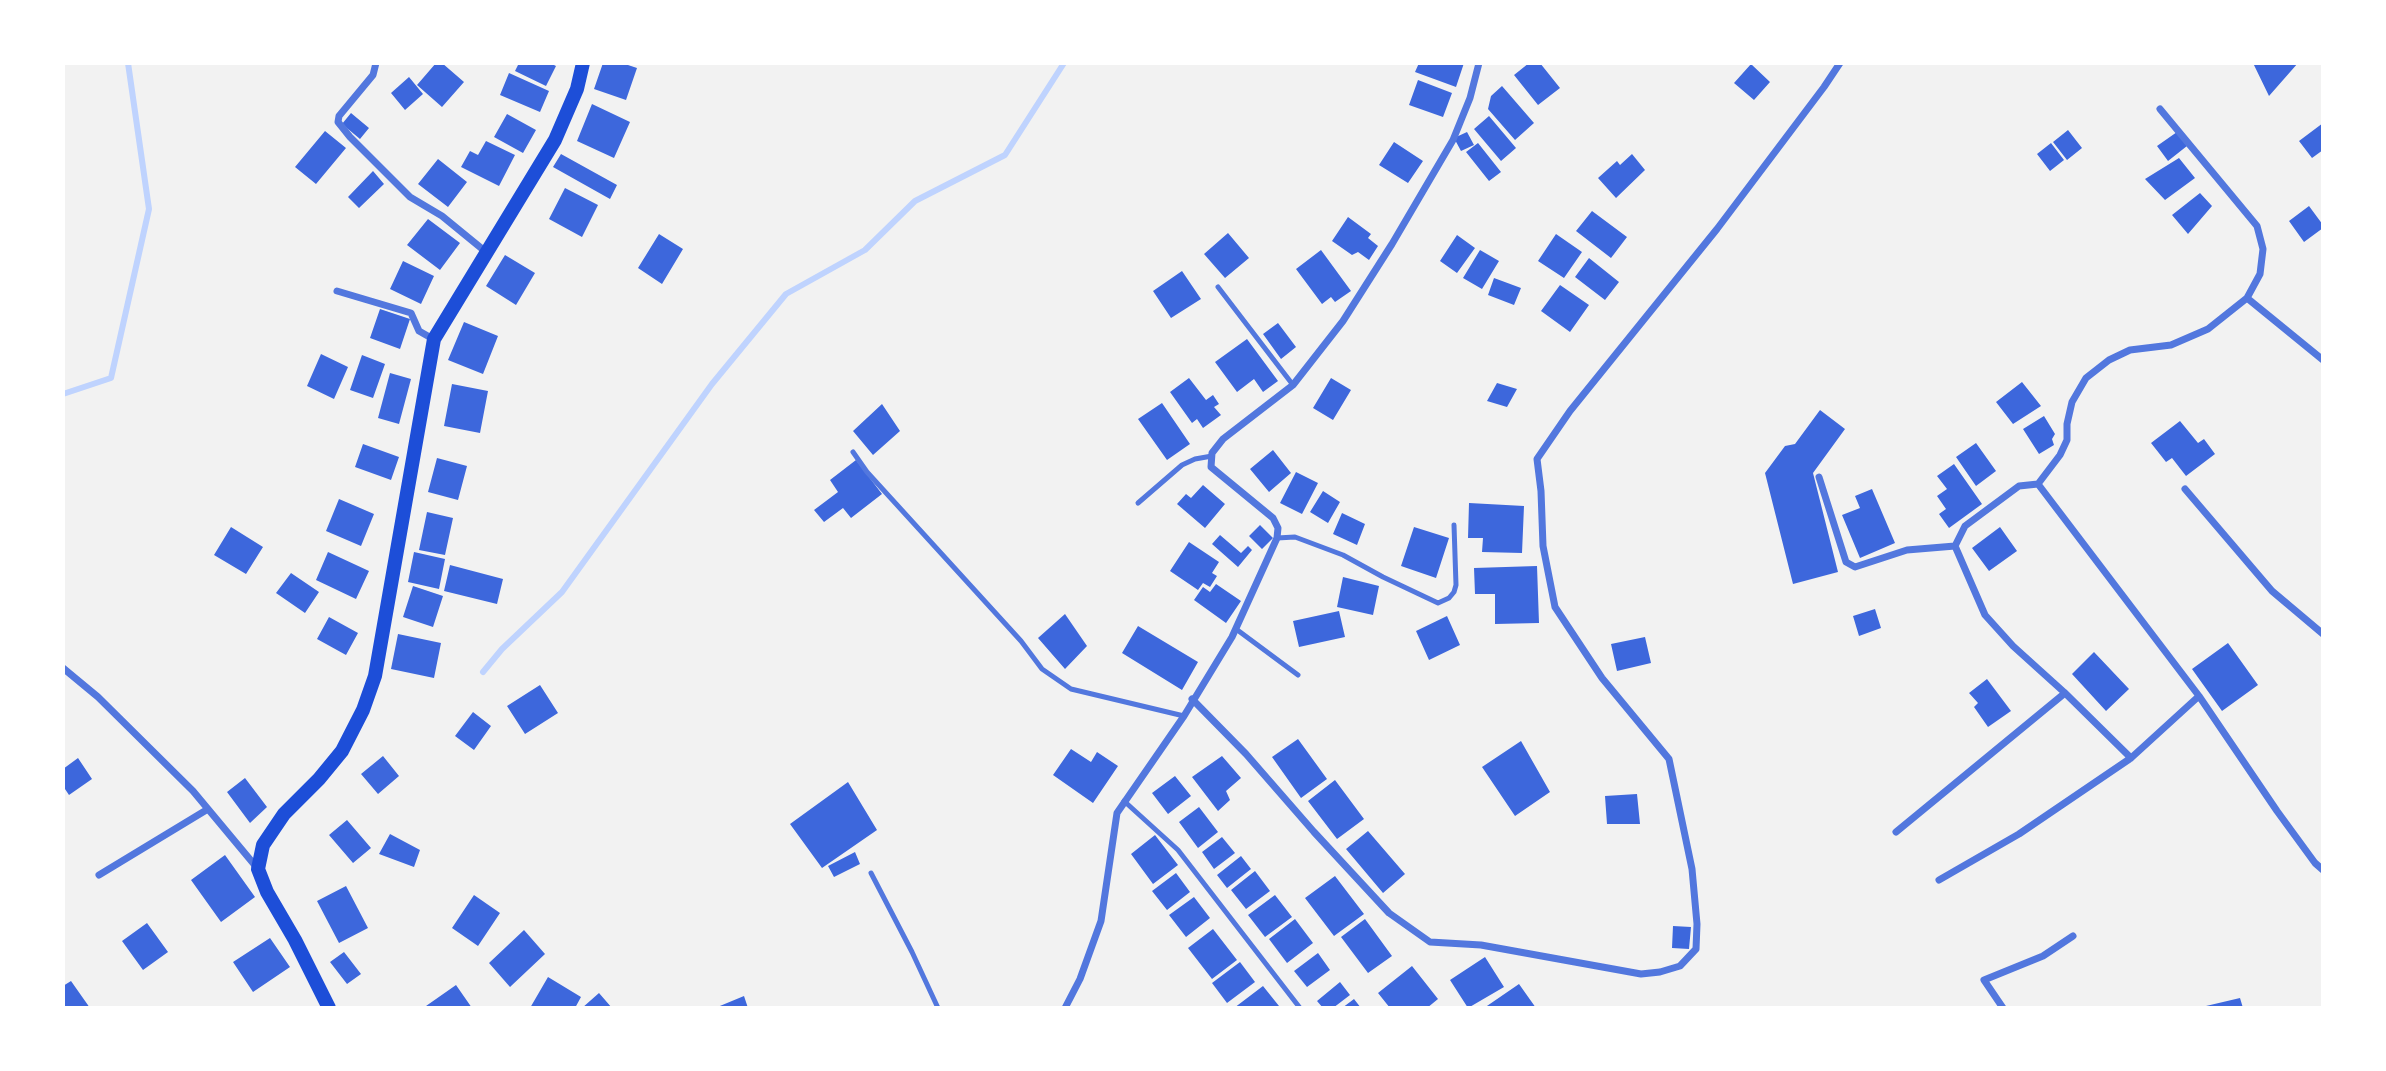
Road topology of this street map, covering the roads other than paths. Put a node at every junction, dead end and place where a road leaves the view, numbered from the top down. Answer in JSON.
{"nodes":[{"id":1,"x":376,"y":63,"type":"edge"},
{"id":2,"x":583,"y":63,"type":"edge"},
{"id":3,"x":1479,"y":63,"type":"edge"},
{"id":4,"x":1840,"y":63,"type":"edge"},
{"id":5,"x":2160,"y":109,"type":"dead end"},
{"id":6,"x":486,"y":252,"type":"junction"},
{"id":7,"x":1218,"y":288,"type":"dead end"},
{"id":8,"x":337,"y":290,"type":"dead end"},
{"id":9,"x":2247,"y":298,"type":"junction"},
{"id":10,"x":434,"y":339,"type":"junction"},
{"id":11,"x":2323,"y":360,"type":"edge"},
{"id":12,"x":1293,"y":385,"type":"junction"},
{"id":13,"x":853,"y":452,"type":"dead end"},
{"id":14,"x":1212,"y":456,"type":"junction"},
{"id":15,"x":1819,"y":477,"type":"dead end"},
{"id":16,"x":2038,"y":484,"type":"junction"},
{"id":17,"x":2185,"y":489,"type":"dead end"},
{"id":18,"x":1138,"y":503,"type":"dead end"},
{"id":19,"x":1454,"y":525,"type":"dead end"},
{"id":20,"x":1277,"y":538,"type":"junction"},
{"id":21,"x":1955,"y":545,"type":"junction"},
{"id":22,"x":1236,"y":629,"type":"junction"},
{"id":23,"x":2323,"y":634,"type":"edge"},
{"id":24,"x":63,"y":668,"type":"edge"},
{"id":25,"x":1298,"y":675,"type":"dead end"},
{"id":26,"x":2065,"y":693,"type":"junction"},
{"id":27,"x":2199,"y":696,"type":"junction"},
{"id":28,"x":1192,"y":699,"type":"junction"},
{"id":29,"x":1184,"y":716,"type":"junction"},
{"id":30,"x":2131,"y":758,"type":"junction"},
{"id":31,"x":1124,"y":802,"type":"junction"},
{"id":32,"x":208,"y":809,"type":"junction"},
{"id":33,"x":1896,"y":832,"type":"dead end"},
{"id":34,"x":258,"y":869,"type":"junction"},
{"id":35,"x":2323,"y":870,"type":"edge"},
{"id":36,"x":871,"y":873,"type":"dead end"},
{"id":37,"x":99,"y":875,"type":"dead end"},
{"id":38,"x":1939,"y":880,"type":"dead end"},
{"id":39,"x":2073,"y":936,"type":"dead end"},
{"id":40,"x":329,"y":1008,"type":"edge"},
{"id":41,"x":939,"y":1008,"type":"edge"},
{"id":42,"x":1065,"y":1008,"type":"edge"},
{"id":43,"x":1300,"y":1008,"type":"edge"},
{"id":44,"x":2003,"y":1008,"type":"edge"}],
"edges":[{"from":1,"to":6,"type":"street"},
{"from":2,"to":6,"type":"main road"},
{"from":3,"to":12,"type":"street"},
{"from":4,"to":28,"type":"street"},
{"from":5,"to":9,"type":"street"},
{"from":6,"to":10,"type":"main road"},
{"from":7,"to":12,"type":"lane"},
{"from":8,"to":10,"type":"street"},
{"from":9,"to":11,"type":"street"},
{"from":9,"to":16,"type":"street"},
{"from":10,"to":34,"type":"main road"},
{"from":12,"to":14,"type":"street"},
{"from":13,"to":29,"type":"lane"},
{"from":14,"to":18,"type":"lane"},
{"from":14,"to":20,"type":"street"},
{"from":15,"to":21,"type":"street"},
{"from":16,"to":21,"type":"street"},
{"from":16,"to":27,"type":"street"},
{"from":17,"to":23,"type":"street"},
{"from":19,"to":20,"type":"lane"},
{"from":20,"to":22,"type":"street"},
{"from":21,"to":26,"type":"street"},
{"from":22,"to":25,"type":"lane"},
{"from":22,"to":28,"type":"street"},
{"from":24,"to":32,"type":"street"},
{"from":26,"to":30,"type":"street"},
{"from":26,"to":33,"type":"street"},
{"from":27,"to":30,"type":"street"},
{"from":27,"to":35,"type":"street"},
{"from":28,"to":29,"type":"street"},
{"from":29,"to":31,"type":"street"},
{"from":30,"to":38,"type":"street"},
{"from":31,"to":42,"type":"street"},
{"from":31,"to":43,"type":"lane"},
{"from":32,"to":34,"type":"street"},
{"from":32,"to":37,"type":"street"},
{"from":34,"to":40,"type":"main road"},
{"from":36,"to":41,"type":"lane"},
{"from":39,"to":44,"type":"street"}]}
